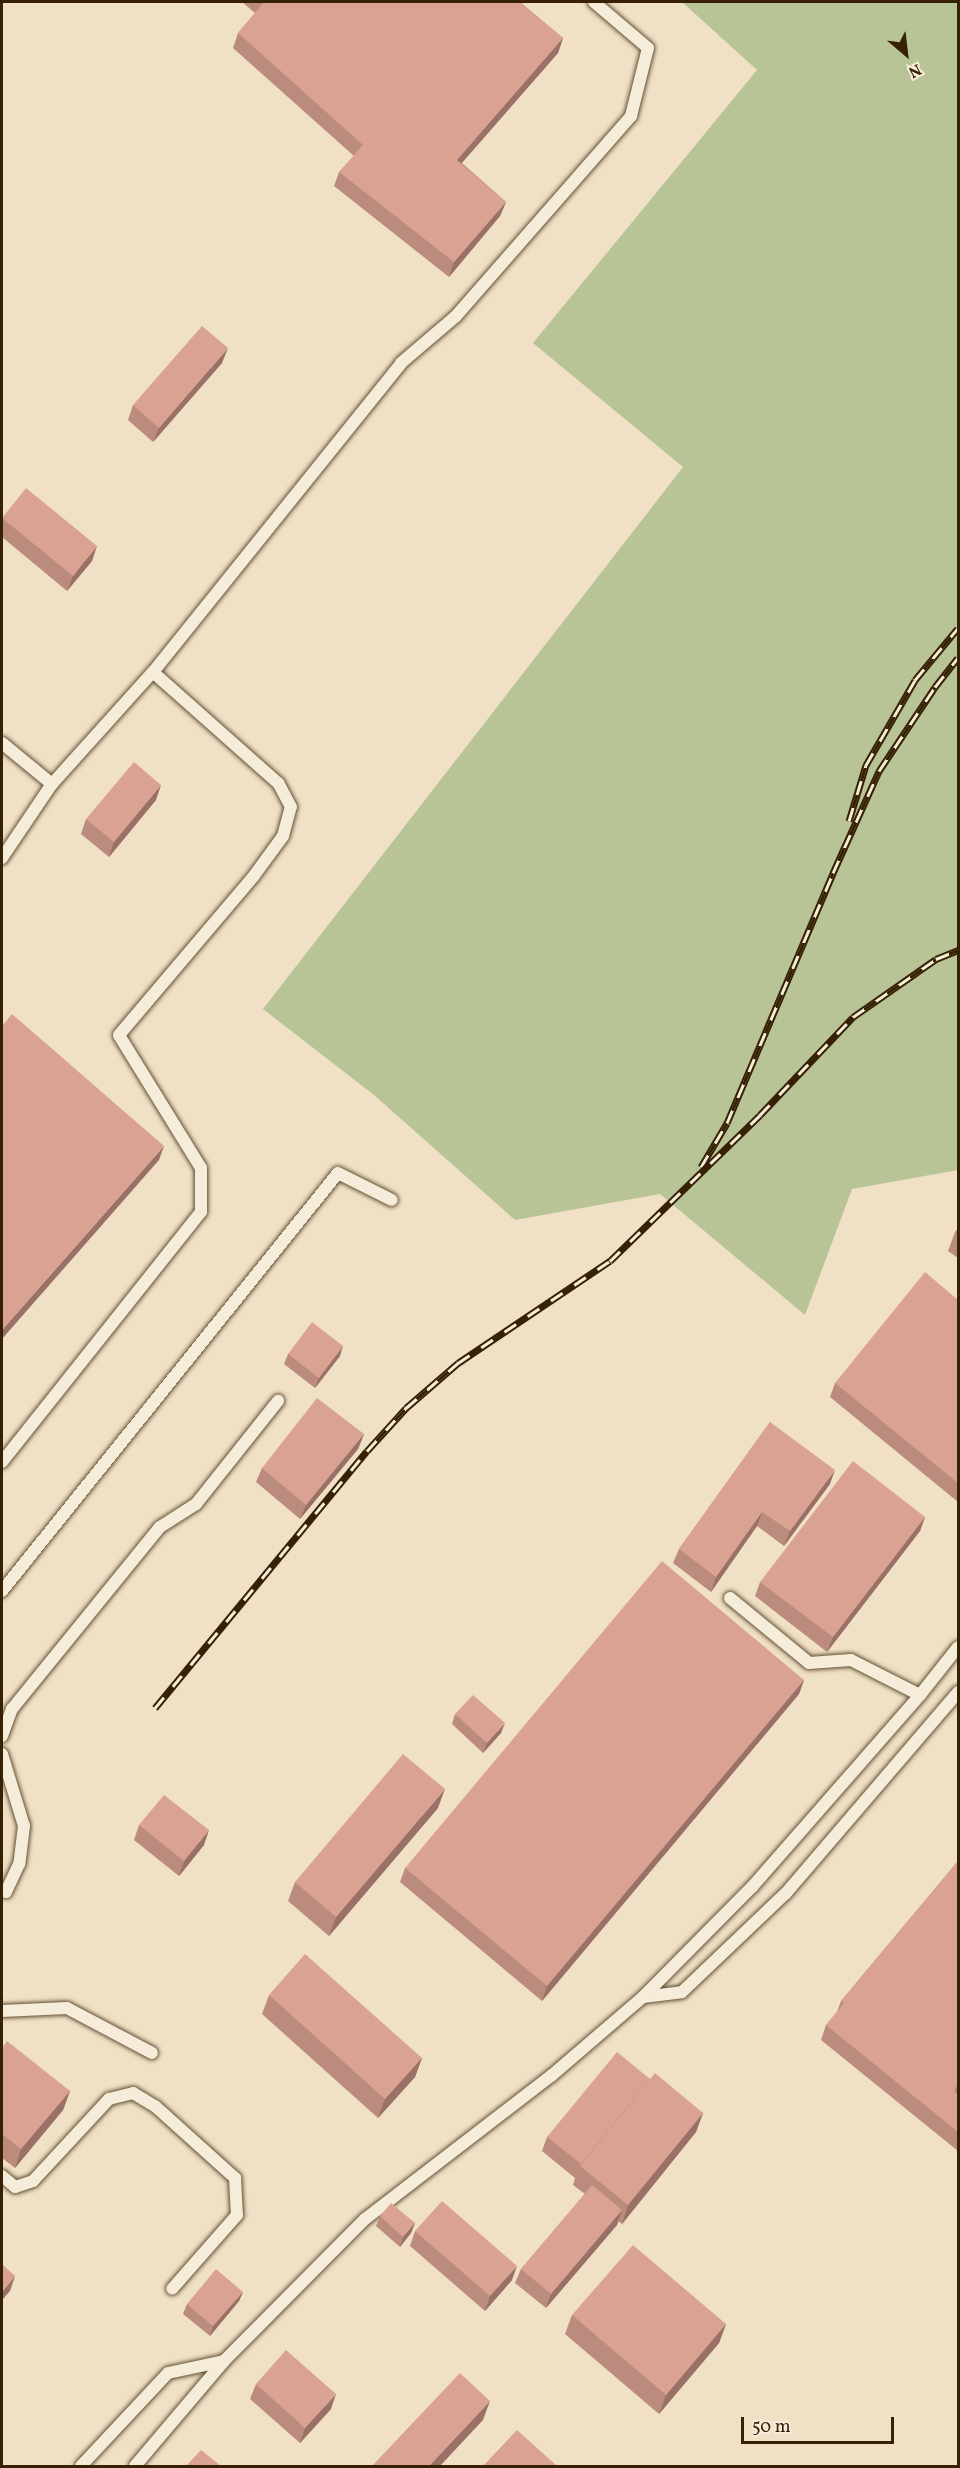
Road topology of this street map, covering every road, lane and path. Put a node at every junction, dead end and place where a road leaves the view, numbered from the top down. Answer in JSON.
{"nodes":[{"id":1,"x":594,"y":2,"type":"edge"},
{"id":2,"x":153,"y":672,"type":"junction"},
{"id":3,"x":2,"y":743,"type":"edge"},
{"id":4,"x":52,"y":784,"type":"junction"},
{"id":5,"x":2,"y":858,"type":"edge"},
{"id":6,"x":392,"y":1200,"type":"dead end"},
{"id":7,"x":278,"y":1401,"type":"dead end"},
{"id":8,"x":2,"y":1462,"type":"edge"},
{"id":9,"x":2,"y":1591,"type":"edge"},
{"id":10,"x":730,"y":1599,"type":"dead end"},
{"id":11,"x":958,"y":1647,"type":"edge"},
{"id":12,"x":958,"y":1692,"type":"edge"},
{"id":13,"x":920,"y":1695,"type":"junction"},
{"id":14,"x":2,"y":1736,"type":"edge"},
{"id":15,"x":2,"y":1754,"type":"edge"},
{"id":16,"x":3,"y":1895,"type":"edge"},
{"id":17,"x":643,"y":1997,"type":"junction"},
{"id":18,"x":2,"y":2011,"type":"edge"},
{"id":19,"x":153,"y":2053,"type":"dead end"},
{"id":20,"x":2,"y":2176,"type":"edge"},
{"id":21,"x":172,"y":2289,"type":"dead end"},
{"id":22,"x":224,"y":2361,"type":"junction"},
{"id":23,"x":81,"y":2466,"type":"edge"},
{"id":24,"x":135,"y":2466,"type":"edge"}],
"edges":[{"from":1,"to":2,"type":"lane"},
{"from":2,"to":4,"type":"lane"},
{"from":2,"to":8,"type":"lane"},
{"from":3,"to":4,"type":"lane"},
{"from":4,"to":5,"type":"lane"},
{"from":6,"to":9,"type":"lane"},
{"from":7,"to":14,"type":"lane"},
{"from":10,"to":13,"type":"lane"},
{"from":11,"to":13,"type":"lane"},
{"from":12,"to":17,"type":"lane"},
{"from":13,"to":17,"type":"lane"},
{"from":15,"to":16,"type":"lane"},
{"from":17,"to":22,"type":"lane"},
{"from":18,"to":19,"type":"lane"},
{"from":20,"to":21,"type":"lane"},
{"from":22,"to":23,"type":"lane"},
{"from":22,"to":24,"type":"lane"}]}
